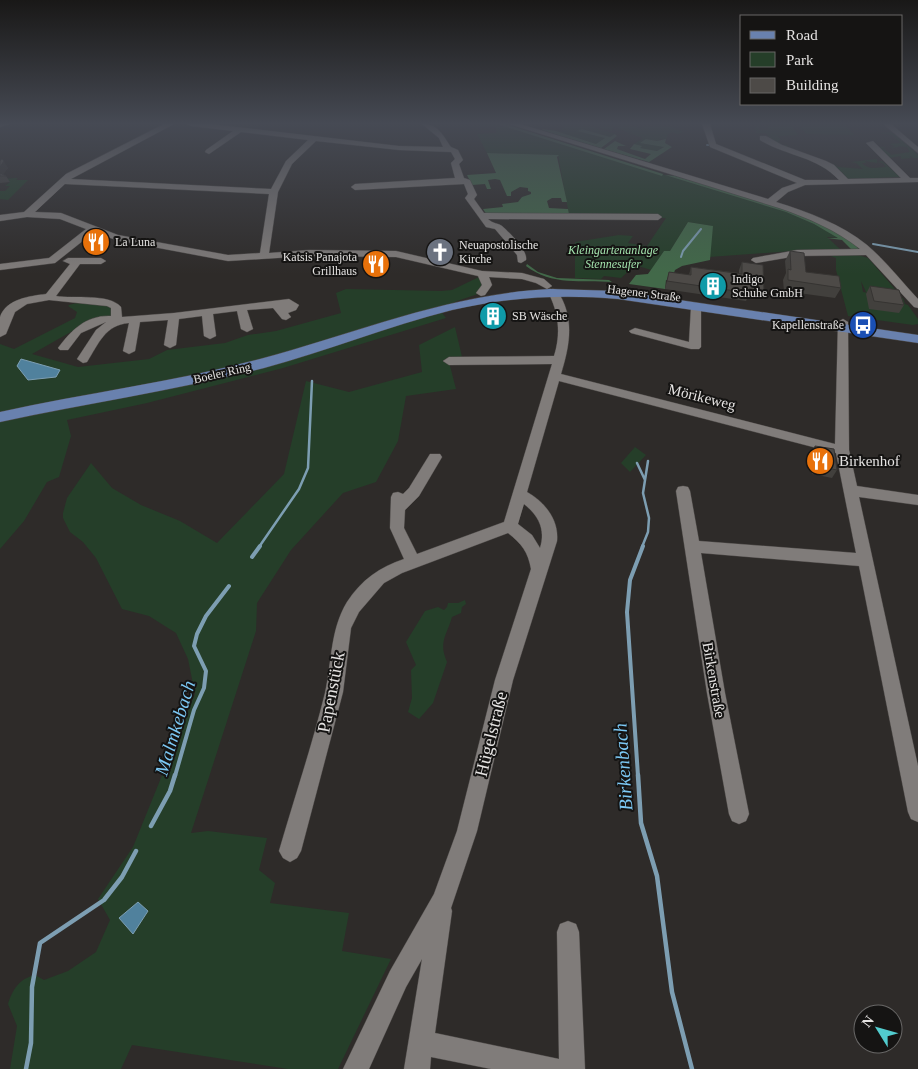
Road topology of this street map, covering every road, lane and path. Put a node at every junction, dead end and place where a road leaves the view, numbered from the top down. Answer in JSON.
{"nodes":[{"id":1,"x":73,"y":174,"type":"edge"},
{"id":2,"x":284,"y":174,"type":"edge"},
{"id":3,"x":458,"y":174,"type":"edge"},
{"id":4,"x":675,"y":174,"type":"edge"},
{"id":5,"x":784,"y":174,"type":"edge"},
{"id":6,"x":837,"y":174,"type":"edge"},
{"id":7,"x":902,"y":174,"type":"edge"},
{"id":8,"x":460,"y":180,"type":"junction"},
{"id":9,"x":908,"y":180,"type":"junction"},
{"id":10,"x":918,"y":180,"type":"edge"},
{"id":11,"x":63,"y":181,"type":"junction"},
{"id":12,"x":844,"y":181,"type":"junction"},
{"id":13,"x":804,"y":183,"type":"junction"},
{"id":14,"x":355,"y":187,"type":"dead end"},
{"id":15,"x":274,"y":192,"type":"junction"},
{"id":16,"x":769,"y":203,"type":"junction"},
{"id":17,"x":27,"y":214,"type":"junction"},
{"id":18,"x":481,"y":216,"type":"junction"},
{"id":19,"x":658,"y":217,"type":"dead end"},
{"id":20,"x":1,"y":218,"type":"edge"},
{"id":21,"x":93,"y":228,"type":"junction"},
{"id":22,"x":868,"y":252,"type":"junction"},
{"id":23,"x":264,"y":257,"type":"junction"},
{"id":24,"x":521,"y":260,"type":"dead end"},
{"id":25,"x":756,"y":260,"type":"dead end"},
{"id":26,"x":52,"y":261,"type":"junction"},
{"id":27,"x":77,"y":261,"type":"junction"},
{"id":28,"x":102,"y":262,"type":"dead end"},
{"id":29,"x":0,"y":267,"type":"edge"},
{"id":30,"x":482,"y":274,"type":"junction"},
{"id":31,"x":484,"y":289,"type":"junction"},
{"id":32,"x":550,"y":289,"type":"junction"},
{"id":33,"x":49,"y":297,"type":"junction"},
{"id":34,"x":918,"y":305,"type":"edge"},
{"id":35,"x":696,"y":307,"type":"junction"},
{"id":36,"x":241,"y":308,"type":"junction"},
{"id":37,"x":918,"y":309,"type":"edge"},
{"id":38,"x":440,"y":310,"type":"junction"},
{"id":39,"x":282,"y":311,"type":"dead end"},
{"id":40,"x":207,"y":313,"type":"junction"},
{"id":41,"x":174,"y":316,"type":"junction"},
{"id":42,"x":117,"y":319,"type":"junction"},
{"id":43,"x":135,"y":320,"type":"junction"},
{"id":44,"x":843,"y":326,"type":"junction"},
{"id":45,"x":246,"y":328,"type":"dead end"},
{"id":46,"x":635,"y":331,"type":"dead end"},
{"id":47,"x":918,"y":332,"type":"edge"},
{"id":48,"x":0,"y":334,"type":"edge"},
{"id":49,"x":210,"y":336,"type":"dead end"},
{"id":50,"x":918,"y":339,"type":"edge"},
{"id":51,"x":170,"y":345,"type":"dead end"},
{"id":52,"x":64,"y":348,"type":"dead end"},
{"id":53,"x":129,"y":351,"type":"dead end"},
{"id":54,"x":83,"y":359,"type":"dead end"},
{"id":55,"x":449,"y":361,"type":"dead end"},
{"id":56,"x":557,"y":368,"type":"junction"},
{"id":57,"x":0,"y":417,"type":"edge"},
{"id":58,"x":842,"y":450,"type":"junction"},
{"id":59,"x":435,"y":457,"type":"dead end"},
{"id":60,"x":683,"y":491,"type":"dead end"},
{"id":61,"x":851,"y":491,"type":"junction"},
{"id":62,"x":519,"y":494,"type":"junction"},
{"id":63,"x":918,"y":500,"type":"edge"},
{"id":64,"x":510,"y":526,"type":"junction"},
{"id":65,"x":691,"y":546,"type":"junction"},
{"id":66,"x":865,"y":560,"type":"junction"},
{"id":67,"x":413,"y":562,"type":"junction"},
{"id":68,"x":539,"y":569,"type":"junction"},
{"id":69,"x":918,"y":812,"type":"edge"},
{"id":70,"x":739,"y":814,"type":"dead end"},
{"id":71,"x":290,"y":851,"type":"dead end"},
{"id":72,"x":443,"y":900,"type":"junction"},
{"id":73,"x":568,"y":932,"type":"dead end"},
{"id":74,"x":420,"y":1042,"type":"junction"},
{"id":75,"x":356,"y":1069,"type":"edge"},
{"id":76,"x":417,"y":1069,"type":"edge"},
{"id":77,"x":553,"y":1069,"type":"edge"},
{"id":78,"x":572,"y":1069,"type":"edge"}],
"edges":[{"from":1,"to":11,"type":"street"},
{"from":2,"to":15,"type":"street"},
{"from":3,"to":8,"type":"street"},
{"from":4,"to":16,"type":"street"},
{"from":5,"to":13,"type":"street"},
{"from":6,"to":12,"type":"street"},
{"from":7,"to":9,"type":"street"},
{"from":8,"to":14,"type":"street"},
{"from":8,"to":18,"type":"street"},
{"from":9,"to":10,"type":"street"},
{"from":9,"to":12,"type":"street"},
{"from":11,"to":15,"type":"street"},
{"from":11,"to":17,"type":"street"},
{"from":12,"to":13,"type":"street"},
{"from":13,"to":16,"type":"street"},
{"from":15,"to":23,"type":"street"},
{"from":16,"to":22,"type":"street"},
{"from":17,"to":20,"type":"street","name":"Hagener Straße"},
{"from":17,"to":21,"type":"street","name":"Hagener Straße"},
{"from":18,"to":19,"type":"street"},
{"from":18,"to":24,"type":"street"},
{"from":21,"to":23,"type":"street","name":"Hagener Straße"},
{"from":21,"to":26,"type":"street"},
{"from":22,"to":25,"type":"street"},
{"from":22,"to":34,"type":"street"},
{"from":23,"to":30,"type":"street","name":"Hagener Straße"},
{"from":26,"to":27,"type":"street"},
{"from":26,"to":29,"type":"street"},
{"from":27,"to":28,"type":"street"},
{"from":27,"to":33,"type":"street"},
{"from":30,"to":31,"type":"street"},
{"from":30,"to":32,"type":"street","name":"Hagener Straße"},
{"from":31,"to":32,"type":"main road","name":"Boeler Ring"},
{"from":31,"to":38,"type":"main road","name":"Boeler Ring"},
{"from":32,"to":35,"type":"main road","name":"Hagener Straße"},
{"from":32,"to":38,"type":"main road","name":"Boeler Ring"},
{"from":32,"to":44,"type":"main road","name":"Hagener Straße"},
{"from":32,"to":56,"type":"street"},
{"from":33,"to":42,"type":"street"},
{"from":33,"to":48,"type":"street"},
{"from":34,"to":37,"type":"street"},
{"from":35,"to":44,"type":"main road","name":"Hagener Straße"},
{"from":35,"to":46,"type":"street","name":"Hagener Straße"},
{"from":36,"to":39,"type":"street"},
{"from":36,"to":40,"type":"street"},
{"from":36,"to":45,"type":"street"},
{"from":38,"to":57,"type":"main road","name":"Boeler Ring"},
{"from":40,"to":41,"type":"street"},
{"from":40,"to":49,"type":"street"},
{"from":41,"to":43,"type":"street"},
{"from":41,"to":51,"type":"street"},
{"from":42,"to":43,"type":"street"},
{"from":42,"to":52,"type":"street"},
{"from":42,"to":54,"type":"street"},
{"from":43,"to":53,"type":"street"},
{"from":44,"to":47,"type":"main road","name":"Hagener Straße"},
{"from":44,"to":50,"type":"main road","name":"Hagener Straße"},
{"from":44,"to":58,"type":"street"},
{"from":55,"to":56,"type":"street"},
{"from":56,"to":58,"type":"street","name":"Mörikeweg"},
{"from":56,"to":62,"type":"street"},
{"from":58,"to":61,"type":"street"},
{"from":59,"to":67,"type":"street"},
{"from":60,"to":65,"type":"street","name":"Birkenstraße"},
{"from":61,"to":63,"type":"street"},
{"from":61,"to":66,"type":"street"},
{"from":62,"to":64,"type":"street"},
{"from":62,"to":68,"type":"street","name":"Hügelstraße"},
{"from":64,"to":67,"type":"street","name":"Papenstück"},
{"from":64,"to":68,"type":"street"},
{"from":65,"to":66,"type":"street"},
{"from":65,"to":70,"type":"street","name":"Birkenstraße"},
{"from":66,"to":69,"type":"street"},
{"from":67,"to":71,"type":"street","name":"Papenstück"},
{"from":68,"to":72,"type":"street","name":"Hügelstraße"},
{"from":72,"to":74,"type":"street","name":"Hügelstraße"},
{"from":72,"to":75,"type":"street","name":"Hügelstraße"},
{"from":73,"to":78,"type":"street"},
{"from":74,"to":76,"type":"street","name":"Hügelstraße"},
{"from":74,"to":77,"type":"street"}]}
